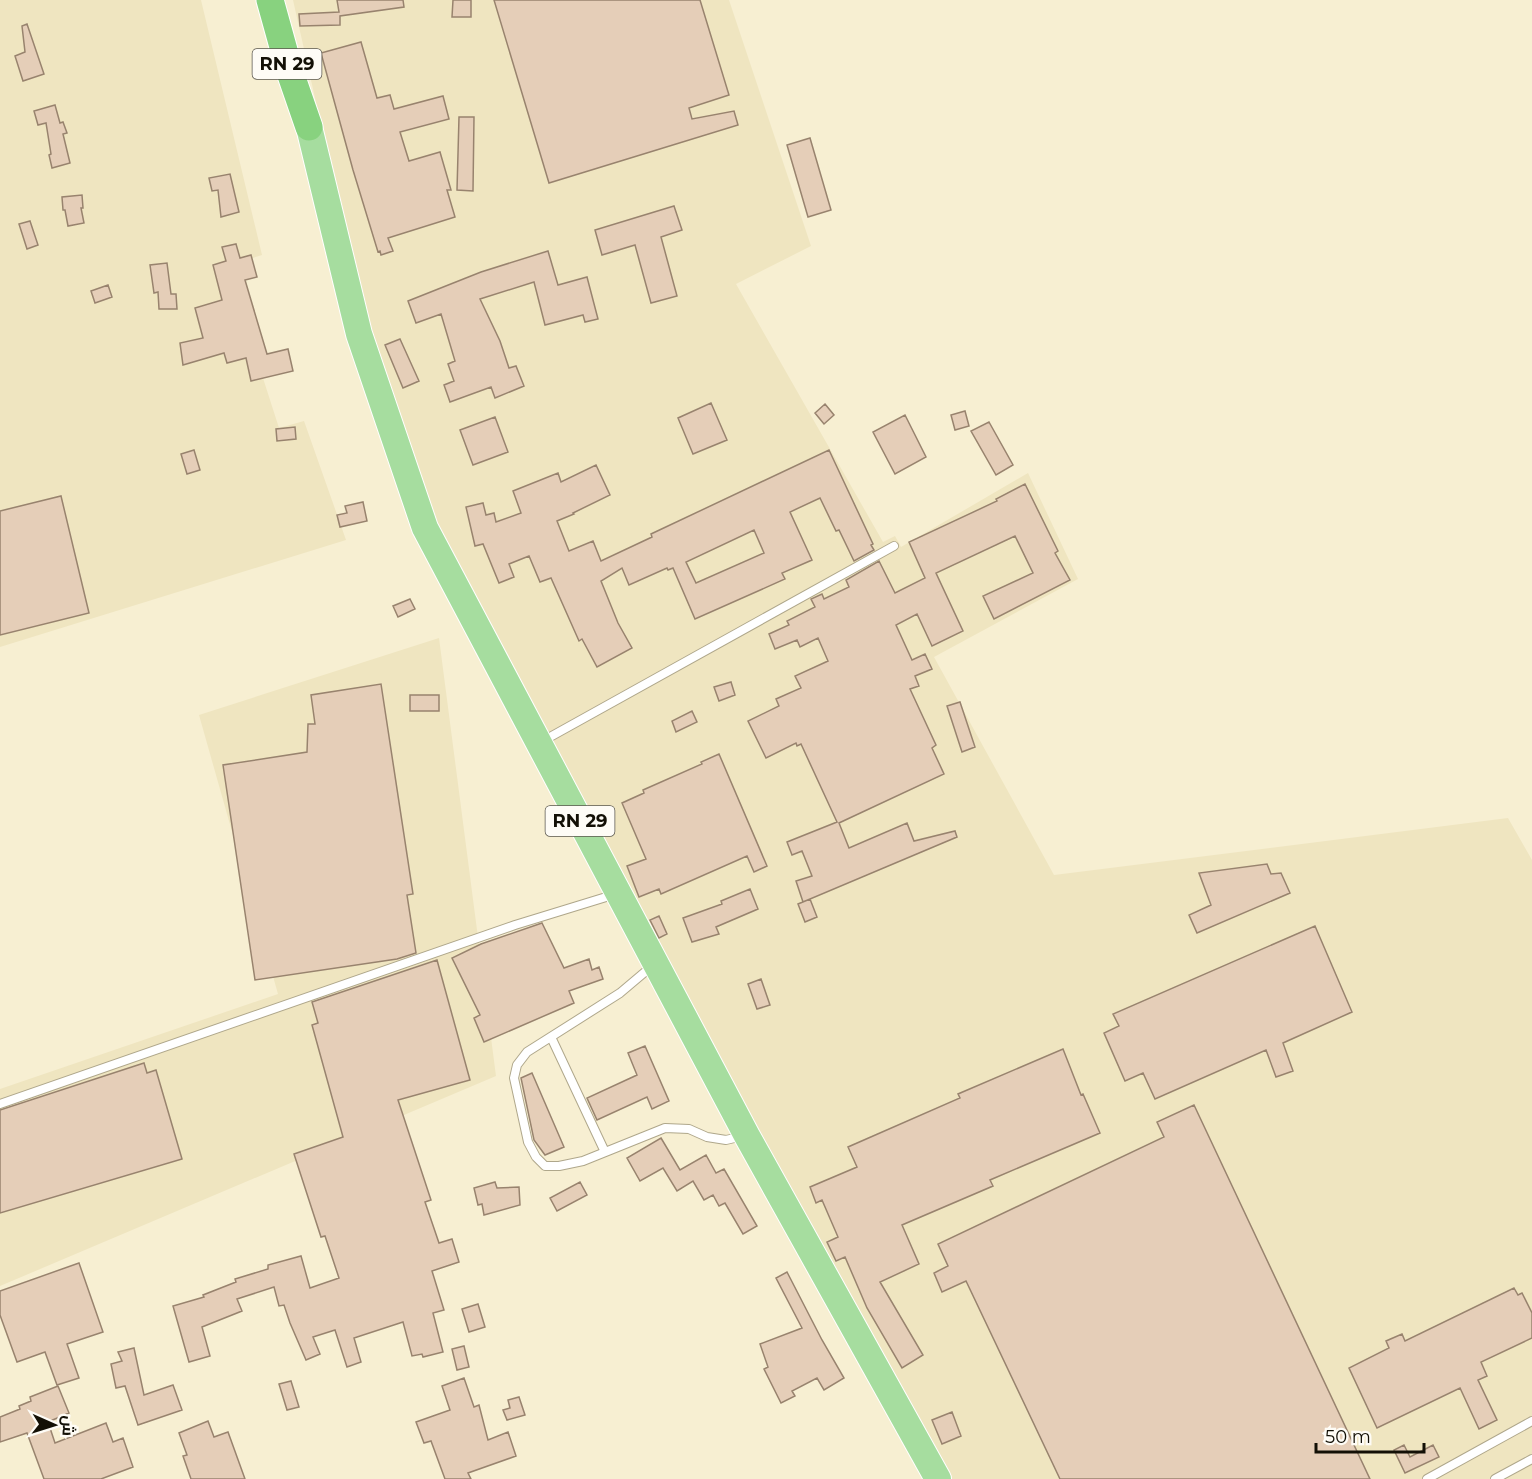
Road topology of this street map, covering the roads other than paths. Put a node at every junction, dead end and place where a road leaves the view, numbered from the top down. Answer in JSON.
{"nodes":[{"id":1,"x":270,"y":0,"type":"edge"},
{"id":2,"x":287,"y":0,"type":"edge"},
{"id":3,"x":309,"y":127,"type":"junction"},
{"id":4,"x":894,"y":546,"type":"dead end"},
{"id":5,"x":538,"y":744,"type":"junction"},
{"id":6,"x":620,"y":893,"type":"junction"},
{"id":7,"x":656,"y":963,"type":"junction"},
{"id":8,"x":551,"y":1037,"type":"junction"},
{"id":9,"x":0,"y":1104,"type":"edge"},
{"id":10,"x":747,"y":1136,"type":"junction"},
{"id":11,"x":605,"y":1152,"type":"junction"},
{"id":12,"x":1532,"y":1421,"type":"edge"},
{"id":13,"x":1532,"y":1460,"type":"edge"},
{"id":14,"x":938,"y":1479,"type":"edge"},
{"id":15,"x":1427,"y":1479,"type":"edge"},
{"id":16,"x":1495,"y":1479,"type":"edge"}],
"edges":[{"from":1,"to":3,"type":"highway","number":"RN 29"},
{"from":2,"to":3,"type":"highway","number":"RN 29"},
{"from":3,"to":5,"type":"main road","number":"RN 29"},
{"from":4,"to":5,"type":"lane"},
{"from":5,"to":6,"type":"main road","number":"RN 29"},
{"from":6,"to":7,"type":"main road","number":"RN 29"},
{"from":6,"to":9,"type":"lane"},
{"from":7,"to":8,"type":"lane"},
{"from":7,"to":10,"type":"main road","number":"RN 29"},
{"from":8,"to":11,"type":"lane"},
{"from":8,"to":11,"type":"lane"},
{"from":10,"to":11,"type":"lane"},
{"from":10,"to":14,"type":"main road","number":"RN 29"},
{"from":12,"to":15,"type":"lane"},
{"from":13,"to":16,"type":"lane"}]}
